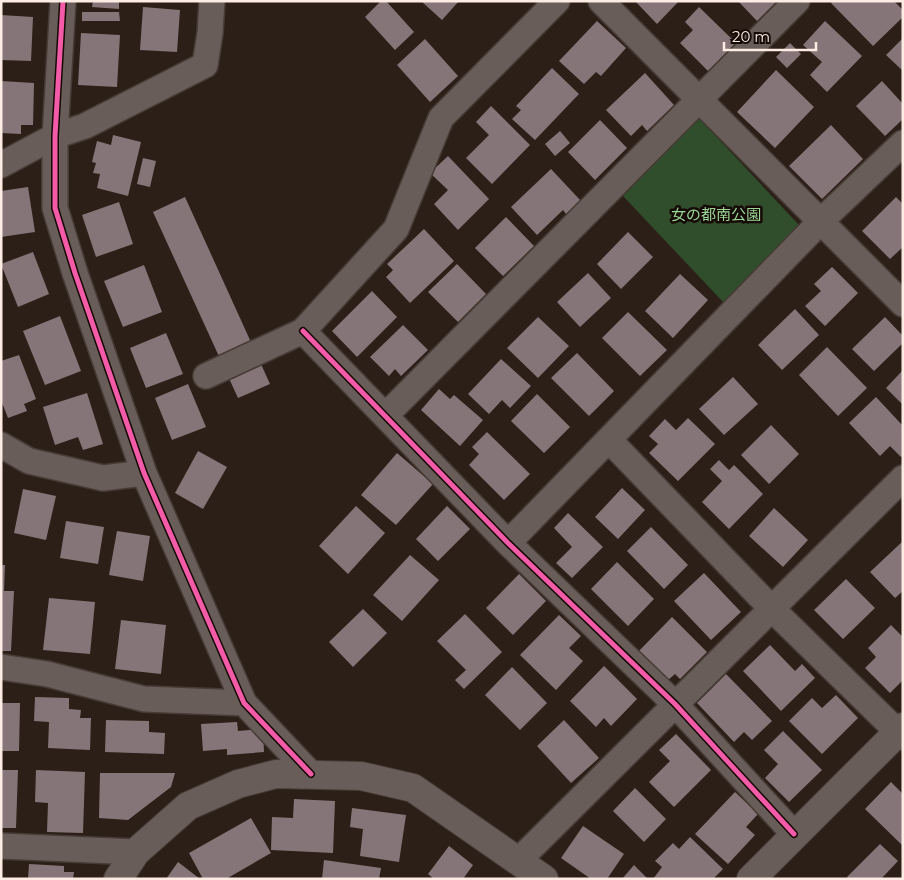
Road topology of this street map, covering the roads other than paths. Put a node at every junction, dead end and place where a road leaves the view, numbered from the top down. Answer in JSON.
{"nodes":[{"id":1,"x":63,"y":1,"type":"edge"},
{"id":2,"x":212,"y":1,"type":"edge"},
{"id":3,"x":557,"y":1,"type":"edge"},
{"id":4,"x":601,"y":1,"type":"edge"},
{"id":5,"x":797,"y":1,"type":"edge"},
{"id":6,"x":698,"y":99,"type":"junction"},
{"id":7,"x":55,"y":136,"type":"junction"},
{"id":8,"x":903,"y":143,"type":"edge"},
{"id":9,"x":1,"y":164,"type":"edge"},
{"id":10,"x":821,"y":221,"type":"junction"},
{"id":11,"x":903,"y":304,"type":"edge"},
{"id":12,"x":303,"y":331,"type":"junction"},
{"id":13,"x":206,"y":376,"type":"dead end"},
{"id":14,"x":385,"y":416,"type":"junction"},
{"id":15,"x":610,"y":441,"type":"junction"},
{"id":16,"x":1,"y":445,"type":"edge"},
{"id":17,"x":144,"y":473,"type":"junction"},
{"id":18,"x":903,"y":478,"type":"edge"},
{"id":19,"x":508,"y":543,"type":"junction"},
{"id":20,"x":772,"y":609,"type":"junction"},
{"id":21,"x":1,"y":667,"type":"edge"},
{"id":22,"x":244,"y":703,"type":"junction"},
{"id":23,"x":674,"y":704,"type":"junction"},
{"id":24,"x":901,"y":732,"type":"edge"},
{"id":25,"x":311,"y":774,"type":"junction"},
{"id":26,"x":794,"y":834,"type":"junction"},
{"id":27,"x":1,"y":846,"type":"edge"},
{"id":28,"x":136,"y":852,"type":"junction"},
{"id":29,"x":519,"y":860,"type":"junction"},
{"id":30,"x":118,"y":879,"type":"edge"},
{"id":31,"x":544,"y":879,"type":"edge"},
{"id":32,"x":751,"y":879,"type":"edge"}],
"edges":[{"from":1,"to":7,"type":"street"},
{"from":2,"to":7,"type":"street"},
{"from":3,"to":12,"type":"street"},
{"from":4,"to":6,"type":"street"},
{"from":5,"to":6,"type":"street"},
{"from":6,"to":10,"type":"street"},
{"from":6,"to":14,"type":"street"},
{"from":7,"to":9,"type":"street"},
{"from":7,"to":17,"type":"street"},
{"from":8,"to":10,"type":"street"},
{"from":10,"to":11,"type":"street"},
{"from":10,"to":15,"type":"street"},
{"from":12,"to":13,"type":"street"},
{"from":12,"to":14,"type":"street"},
{"from":14,"to":19,"type":"street"},
{"from":15,"to":19,"type":"street"},
{"from":15,"to":20,"type":"street"},
{"from":16,"to":17,"type":"street"},
{"from":17,"to":22,"type":"street"},
{"from":18,"to":20,"type":"street"},
{"from":19,"to":23,"type":"street"},
{"from":20,"to":23,"type":"street"},
{"from":20,"to":24,"type":"street"},
{"from":21,"to":22,"type":"street"},
{"from":22,"to":25,"type":"street"},
{"from":23,"to":26,"type":"street"},
{"from":23,"to":29,"type":"street"},
{"from":24,"to":26,"type":"street"},
{"from":25,"to":28,"type":"street"},
{"from":25,"to":29,"type":"street"},
{"from":26,"to":32,"type":"street"},
{"from":27,"to":28,"type":"street"},
{"from":28,"to":30,"type":"street"},
{"from":29,"to":31,"type":"street"}]}
